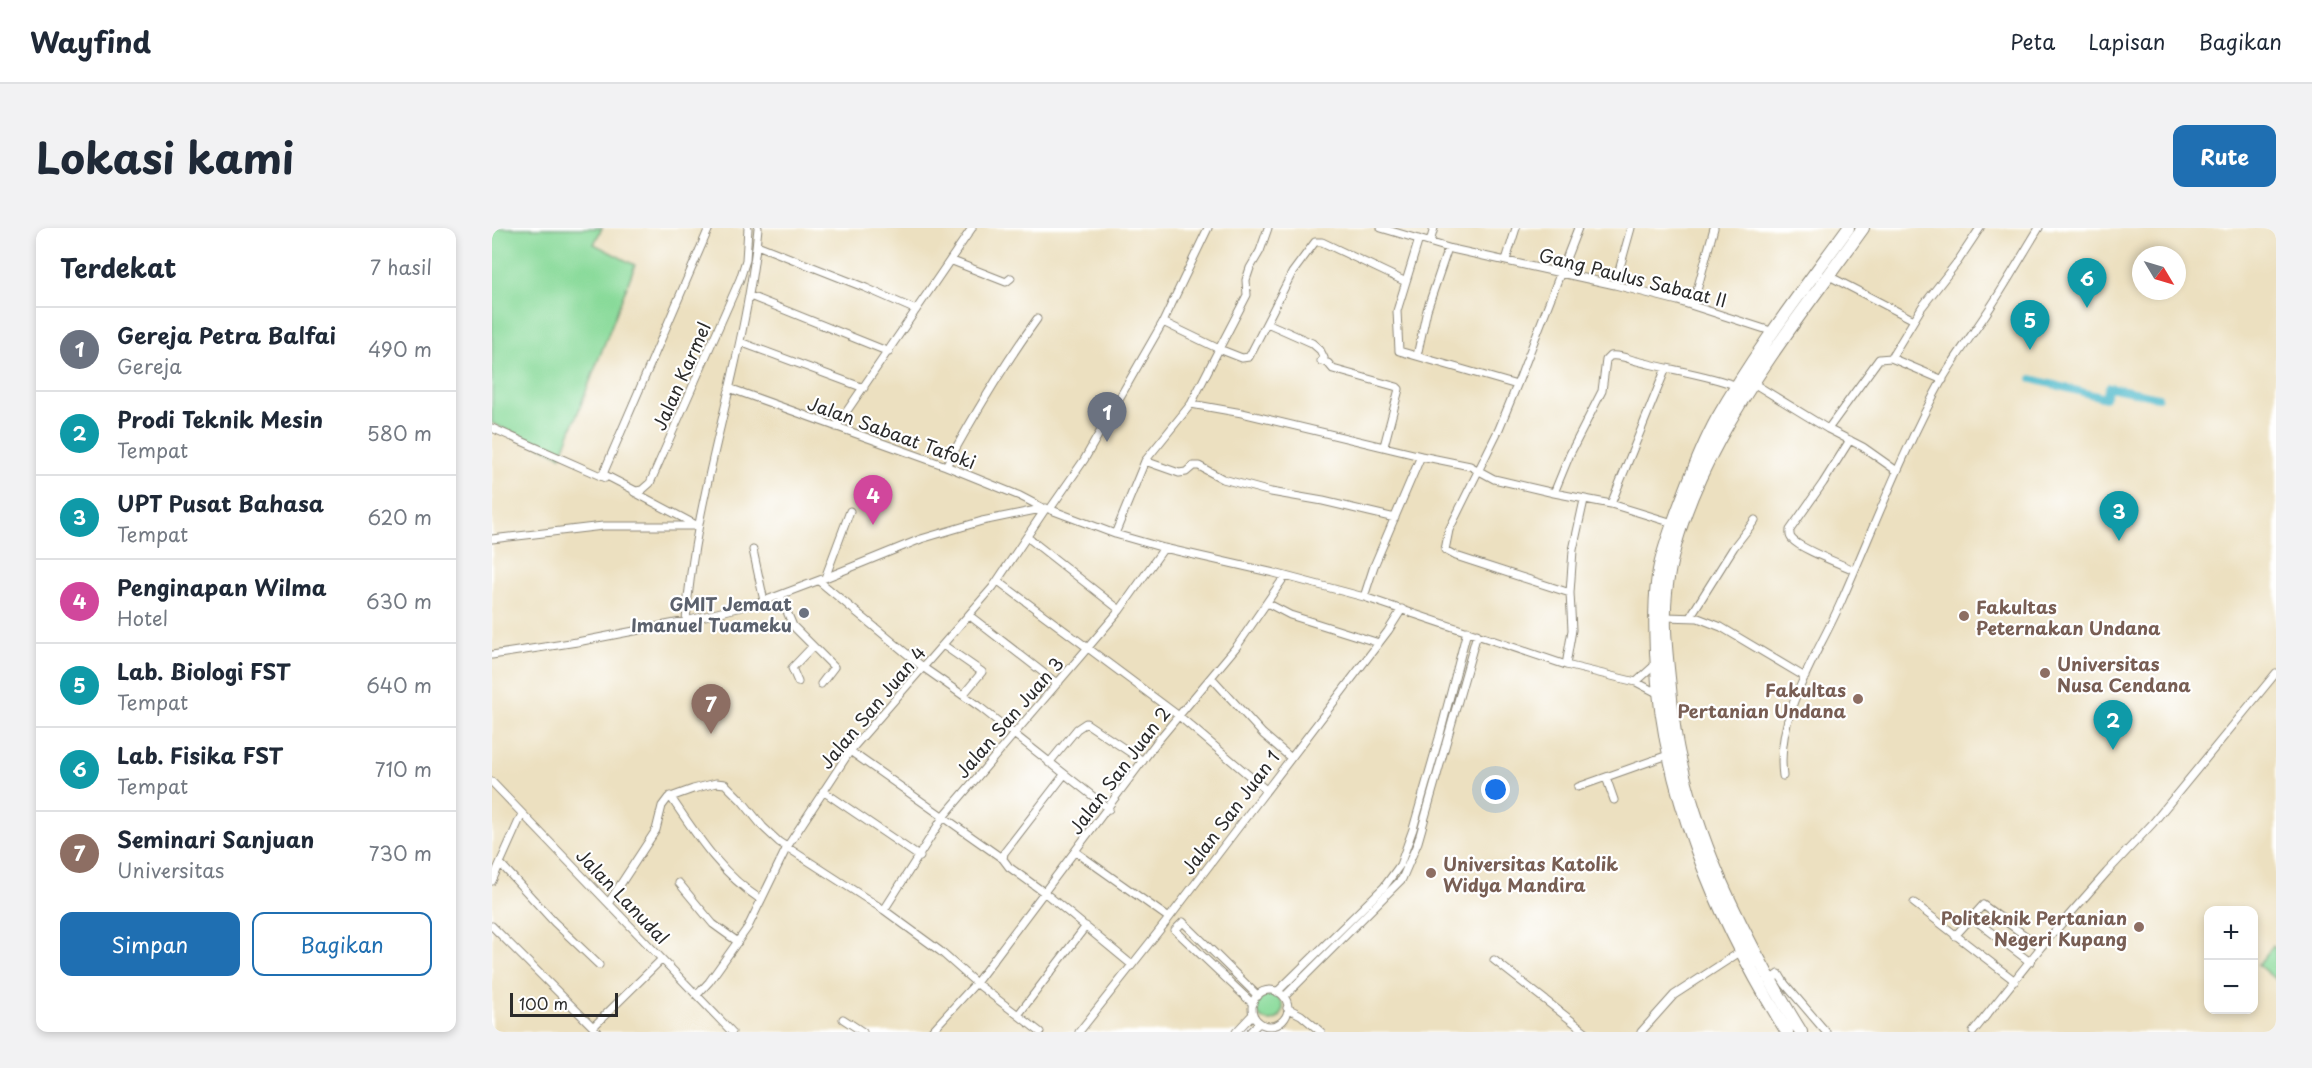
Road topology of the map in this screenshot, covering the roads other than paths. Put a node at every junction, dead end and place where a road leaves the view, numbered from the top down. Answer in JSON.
{"nodes":[{"id":1,"x":709,"y":228,"type":"edge"},
{"id":2,"x":748,"y":228,"type":"edge"},
{"id":3,"x":758,"y":228,"type":"edge"},
{"id":4,"x":972,"y":228,"type":"edge"},
{"id":5,"x":1208,"y":228,"type":"edge"},
{"id":6,"x":1268,"y":228,"type":"edge"},
{"id":7,"x":1381,"y":228,"type":"edge"},
{"id":8,"x":1434,"y":228,"type":"edge"},
{"id":9,"x":1516,"y":228,"type":"edge"},
{"id":10,"x":1578,"y":228,"type":"edge"},
{"id":11,"x":1631,"y":228,"type":"edge"},
{"id":12,"x":1714,"y":228,"type":"edge"},
{"id":13,"x":1848,"y":228,"type":"edge"},
{"id":14,"x":1863,"y":228,"type":"edge"},
{"id":15,"x":1980,"y":228,"type":"edge"},
{"id":16,"x":2039,"y":228,"type":"edge"},
{"id":17,"x":1419,"y":239,"type":"junction"},
{"id":18,"x":1430,"y":242,"type":"junction"},
{"id":19,"x":757,"y":246,"type":"junction"},
{"id":20,"x":1448,"y":248,"type":"junction"},
{"id":21,"x":950,"y":260,"type":"junction"},
{"id":22,"x":1506,"y":260,"type":"junction"},
{"id":23,"x":1562,"y":274,"type":"junction"},
{"id":24,"x":1829,"y":276,"type":"junction"},
{"id":25,"x":1011,"y":278,"type":"dead end"},
{"id":26,"x":1404,"y":281,"type":"junction"},
{"id":27,"x":1615,"y":285,"type":"junction"},
{"id":28,"x":750,"y":296,"type":"junction"},
{"id":29,"x":1804,"y":300,"type":"junction"},
{"id":30,"x":1693,"y":305,"type":"junction"},
{"id":31,"x":916,"y":310,"type":"junction"},
{"id":32,"x":1037,"y":319,"type":"dead end"},
{"id":33,"x":1914,"y":320,"type":"junction"},
{"id":34,"x":1163,"y":322,"type":"junction"},
{"id":35,"x":1267,"y":324,"type":"junction"},
{"id":36,"x":1774,"y":332,"type":"junction"},
{"id":37,"x":740,"y":342,"type":"junction"},
{"id":38,"x":1219,"y":348,"type":"junction"},
{"id":39,"x":889,"y":352,"type":"junction"},
{"id":40,"x":1417,"y":356,"type":"junction"},
{"id":41,"x":1891,"y":358,"type":"junction"},
{"id":42,"x":1666,"y":368,"type":"junction"},
{"id":43,"x":1942,"y":380,"type":"junction"},
{"id":44,"x":1753,"y":383,"type":"junction"},
{"id":45,"x":1517,"y":385,"type":"junction"},
{"id":46,"x":1737,"y":386,"type":"junction"},
{"id":47,"x":729,"y":388,"type":"junction"},
{"id":48,"x":864,"y":388,"type":"junction"},
{"id":49,"x":1191,"y":404,"type":"junction"},
{"id":50,"x":836,"y":427,"type":"junction"},
{"id":51,"x":492,"y":428,"type":"edge"},
{"id":52,"x":1828,"y":429,"type":"junction"},
{"id":53,"x":1850,"y":440,"type":"junction"},
{"id":54,"x":1384,"y":446,"type":"junction"},
{"id":55,"x":1421,"y":456,"type":"junction"},
{"id":56,"x":1145,"y":461,"type":"junction"},
{"id":57,"x":946,"y":466,"type":"junction"},
{"id":58,"x":1478,"y":469,"type":"junction"},
{"id":59,"x":1897,"y":471,"type":"junction"},
{"id":60,"x":1554,"y":493,"type":"junction"},
{"id":61,"x":1584,"y":500,"type":"junction"},
{"id":62,"x":1611,"y":504,"type":"junction"},
{"id":63,"x":1046,"y":508,"type":"junction"},
{"id":64,"x":850,"y":512,"type":"dead end"},
{"id":65,"x":1395,"y":518,"type":"junction"},
{"id":66,"x":1755,"y":520,"type":"dead end"},
{"id":67,"x":1673,"y":524,"type":"junction"},
{"id":68,"x":698,"y":526,"type":"junction"},
{"id":69,"x":1115,"y":534,"type":"junction"},
{"id":70,"x":1027,"y":537,"type":"junction"},
{"id":71,"x":492,"y":539,"type":"edge"},
{"id":72,"x":1164,"y":548,"type":"junction"},
{"id":73,"x":753,"y":550,"type":"dead end"},
{"id":74,"x":1854,"y":570,"type":"junction"},
{"id":75,"x":1285,"y":576,"type":"junction"},
{"id":76,"x":822,"y":580,"type":"junction"},
{"id":77,"x":998,"y":581,"type":"junction"},
{"id":78,"x":1570,"y":593,"type":"junction"},
{"id":79,"x":780,"y":595,"type":"junction"},
{"id":80,"x":1364,"y":597,"type":"junction"},
{"id":81,"x":764,"y":601,"type":"junction"},
{"id":82,"x":1267,"y":603,"type":"junction"},
{"id":83,"x":1402,"y":609,"type":"junction"},
{"id":84,"x":1120,"y":610,"type":"junction"},
{"id":85,"x":970,"y":616,"type":"junction"},
{"id":86,"x":1665,"y":617,"type":"junction"},
{"id":87,"x":1690,"y":617,"type":"junction"},
{"id":88,"x":686,"y":621,"type":"junction"},
{"id":89,"x":1467,"y":631,"type":"junction"},
{"id":90,"x":1477,"y":634,"type":"junction"},
{"id":91,"x":1379,"y":642,"type":"junction"},
{"id":92,"x":943,"y":645,"type":"junction"},
{"id":93,"x":813,"y":646,"type":"junction"},
{"id":94,"x":1089,"y":648,"type":"junction"},
{"id":95,"x":492,"y":655,"type":"edge"},
{"id":96,"x":1566,"y":664,"type":"junction"},
{"id":97,"x":1656,"y":664,"type":"junction"},
{"id":98,"x":924,"y":668,"type":"junction"},
{"id":99,"x":2276,"y":673,"type":"edge"},
{"id":100,"x":1211,"y":677,"type":"junction"},
{"id":101,"x":1805,"y":677,"type":"junction"},
{"id":102,"x":798,"y":682,"type":"dead end"},
{"id":103,"x":1059,"y":682,"type":"junction"},
{"id":104,"x":1636,"y":682,"type":"junction"},
{"id":105,"x":821,"y":684,"type":"dead end"},
{"id":106,"x":1659,"y":694,"type":"junction"},
{"id":107,"x":963,"y":695,"type":"junction"},
{"id":108,"x":1448,"y":706,"type":"junction"},
{"id":109,"x":1456,"y":708,"type":"junction"},
{"id":110,"x":1179,"y":716,"type":"junction"},
{"id":111,"x":1013,"y":734,"type":"junction"},
{"id":112,"x":850,"y":751,"type":"junction"},
{"id":113,"x":1668,"y":755,"type":"junction"},
{"id":114,"x":1291,"y":758,"type":"junction"},
{"id":115,"x":1143,"y":761,"type":"junction"},
{"id":116,"x":1049,"y":763,"type":"junction"},
{"id":117,"x":1064,"y":775,"type":"junction"},
{"id":118,"x":1783,"y":776,"type":"dead end"},
{"id":119,"x":1606,"y":777,"type":"junction"},
{"id":120,"x":1681,"y":781,"type":"junction"},
{"id":121,"x":492,"y":782,"type":"edge"},
{"id":122,"x":1578,"y":788,"type":"dead end"},
{"id":123,"x":1266,"y":790,"type":"junction"},
{"id":124,"x":823,"y":791,"type":"junction"},
{"id":125,"x":670,"y":796,"type":"junction"},
{"id":126,"x":1614,"y":800,"type":"dead end"},
{"id":127,"x":1109,"y":808,"type":"junction"},
{"id":128,"x":522,"y":814,"type":"junction"},
{"id":129,"x":944,"y":816,"type":"junction"},
{"id":130,"x":787,"y":847,"type":"junction"},
{"id":131,"x":1076,"y":852,"type":"junction"},
{"id":132,"x":920,"y":857,"type":"junction"},
{"id":133,"x":1003,"y":860,"type":"junction"},
{"id":134,"x":500,"y":863,"type":"junction"},
{"id":135,"x":492,"y":881,"type":"edge"},
{"id":136,"x":679,"y":883,"type":"dead end"},
{"id":137,"x":1045,"y":892,"type":"junction"},
{"id":138,"x":760,"y":899,"type":"junction"},
{"id":139,"x":609,"y":902,"type":"junction"},
{"id":140,"x":1914,"y":903,"type":"dead end"},
{"id":141,"x":884,"y":910,"type":"junction"},
{"id":142,"x":1971,"y":917,"type":"junction"},
{"id":143,"x":1169,"y":918,"type":"junction"},
{"id":144,"x":492,"y":926,"type":"edge"},
{"id":145,"x":1086,"y":926,"type":"junction"},
{"id":146,"x":1955,"y":936,"type":"junction"},
{"id":147,"x":738,"y":942,"type":"junction"},
{"id":148,"x":2041,"y":947,"type":"junction"},
{"id":149,"x":1745,"y":948,"type":"junction"},
{"id":150,"x":1318,"y":951,"type":"junction"},
{"id":151,"x":663,"y":958,"type":"junction"},
{"id":152,"x":1325,"y":958,"type":"junction"},
{"id":153,"x":1494,"y":960,"type":"dead end"},
{"id":154,"x":2030,"y":962,"type":"junction"},
{"id":155,"x":1228,"y":964,"type":"junction"},
{"id":156,"x":599,"y":965,"type":"dead end"},
{"id":157,"x":1132,"y":965,"type":"junction"},
{"id":158,"x":1221,"y":971,"type":"junction"},
{"id":159,"x":1770,"y":981,"type":"junction"},
{"id":160,"x":2015,"y":981,"type":"junction"},
{"id":161,"x":976,"y":982,"type":"junction"},
{"id":162,"x":1276,"y":992,"type":"junction"},
{"id":163,"x":697,"y":995,"type":"junction"},
{"id":164,"x":1258,"y":996,"type":"junction"},
{"id":165,"x":1284,"y":997,"type":"junction"},
{"id":166,"x":1253,"y":1004,"type":"junction"},
{"id":167,"x":1287,"y":1008,"type":"junction"},
{"id":168,"x":1253,"y":1014,"type":"junction"},
{"id":169,"x":1018,"y":1015,"type":"junction"},
{"id":170,"x":843,"y":1019,"type":"dead end"},
{"id":171,"x":1259,"y":1023,"type":"junction"},
{"id":172,"x":1269,"y":1029,"type":"edge"},
{"id":173,"x":596,"y":1030,"type":"edge"},
{"id":174,"x":732,"y":1032,"type":"edge"},
{"id":175,"x":863,"y":1032,"type":"edge"},
{"id":176,"x":931,"y":1032,"type":"edge"},
{"id":177,"x":1040,"y":1032,"type":"edge"},
{"id":178,"x":1079,"y":1032,"type":"edge"},
{"id":179,"x":1236,"y":1032,"type":"edge"},
{"id":180,"x":1250,"y":1032,"type":"edge"},
{"id":181,"x":1321,"y":1032,"type":"edge"},
{"id":182,"x":1586,"y":1032,"type":"edge"},
{"id":183,"x":1641,"y":1032,"type":"edge"},
{"id":184,"x":1787,"y":1032,"type":"edge"},
{"id":185,"x":1801,"y":1032,"type":"edge"},
{"id":186,"x":1826,"y":1032,"type":"edge"},
{"id":187,"x":1973,"y":1032,"type":"edge"}],
"edges":[{"from":1,"to":2,"type":"street","name":"Jalan Karmel"},
{"from":3,"to":19,"type":"street"},
{"from":4,"to":21,"type":"street"},
{"from":5,"to":34,"type":"street","name":"Jalan San Juan 4"},
{"from":6,"to":38,"type":"street"},
{"from":7,"to":17,"type":"street","name":"Gang Paulus Sabaat II"},
{"from":8,"to":18,"type":"street"},
{"from":9,"to":22,"type":"street"},
{"from":10,"to":23,"type":"street"},
{"from":11,"to":27,"type":"street"},
{"from":12,"to":30,"type":"street"},
{"from":13,"to":29,"type":"highway"},
{"from":14,"to":24,"type":"highway"},
{"from":15,"to":33,"type":"street"},
{"from":16,"to":43,"type":"street"},
{"from":17,"to":18,"type":"street","name":"Gang Paulus Sabaat II"},
{"from":17,"to":26,"type":"street"},
{"from":18,"to":20,"type":"street","name":"Gang Paulus Sabaat II"},
{"from":19,"to":28,"type":"street"},
{"from":19,"to":31,"type":"street"},
{"from":20,"to":22,"type":"street","name":"Gang Paulus Sabaat II"},
{"from":20,"to":40,"type":"street"},
{"from":21,"to":25,"type":"street"},
{"from":21,"to":31,"type":"street"},
{"from":22,"to":23,"type":"street","name":"Gang Paulus Sabaat II"},
{"from":23,"to":27,"type":"street","name":"Gang Paulus Sabaat II"},
{"from":23,"to":45,"type":"street"},
{"from":24,"to":29,"type":"highway"},
{"from":24,"to":33,"type":"street"},
{"from":26,"to":35,"type":"street"},
{"from":26,"to":40,"type":"street"},
{"from":27,"to":30,"type":"street","name":"Gang Paulus Sabaat II"},
{"from":28,"to":37,"type":"street"},
{"from":28,"to":39,"type":"street"},
{"from":29,"to":36,"type":"highway"},
{"from":29,"to":44,"type":"highway"},
{"from":30,"to":36,"type":"street","name":"Gang Paulus Sabaat II"},
{"from":31,"to":39,"type":"street"},
{"from":32,"to":57,"type":"street"},
{"from":33,"to":41,"type":"street"},
{"from":34,"to":38,"type":"street"},
{"from":34,"to":63,"type":"street","name":"Jalan San Juan 4"},
{"from":35,"to":38,"type":"street"},
{"from":35,"to":54,"type":"street"},
{"from":36,"to":46,"type":"highway"},
{"from":37,"to":47,"type":"street"},
{"from":37,"to":48,"type":"street"},
{"from":38,"to":49,"type":"street"},
{"from":39,"to":48,"type":"street"},
{"from":40,"to":45,"type":"street"},
{"from":41,"to":43,"type":"street"},
{"from":41,"to":52,"type":"street"},
{"from":42,"to":46,"type":"street"},
{"from":42,"to":60,"type":"street"},
{"from":42,"to":62,"type":"street"},
{"from":43,"to":59,"type":"street"},
{"from":44,"to":52,"type":"street"},
{"from":44,"to":86,"type":"highway"},
{"from":45,"to":58,"type":"street"},
{"from":46,"to":67,"type":"highway"},
{"from":47,"to":50,"type":"street","name":"Jalan Sabaat Tafoki"},
{"from":47,"to":68,"type":"street"},
{"from":48,"to":50,"type":"street"},
{"from":49,"to":54,"type":"street"},
{"from":49,"to":56,"type":"street"},
{"from":50,"to":57,"type":"street","name":"Jalan Sabaat Tafoki"},
{"from":51,"to":68,"type":"street"},
{"from":52,"to":53,"type":"street"},
{"from":53,"to":59,"type":"street"},
{"from":53,"to":74,"type":"street"},
{"from":54,"to":55,"type":"street"},
{"from":55,"to":58,"type":"street"},
{"from":55,"to":65,"type":"street"},
{"from":56,"to":65,"type":"street"},
{"from":56,"to":69,"type":"street"},
{"from":57,"to":63,"type":"street","name":"Jalan Sabaat Tafoki"},
{"from":58,"to":60,"type":"street"},
{"from":58,"to":78,"type":"street"},
{"from":59,"to":74,"type":"street"},
{"from":60,"to":61,"type":"street"},
{"from":61,"to":62,"type":"street"},
{"from":61,"to":78,"type":"street"},
{"from":62,"to":67,"type":"street"},
{"from":63,"to":69,"type":"street","name":"Jalan Sabaat Tafoki"},
{"from":63,"to":70,"type":"street","name":"Jalan San Juan 4"},
{"from":63,"to":76,"type":"street"},
{"from":64,"to":76,"type":"street"},
{"from":65,"to":80,"type":"street"},
{"from":66,"to":87,"type":"street"},
{"from":67,"to":97,"type":"highway"},
{"from":68,"to":71,"type":"street"},
{"from":68,"to":88,"type":"street"},
{"from":69,"to":72,"type":"street","name":"Jalan Sabaat Tafoki"},
{"from":70,"to":77,"type":"street","name":"Jalan San Juan 4"},
{"from":70,"to":84,"type":"street"},
{"from":72,"to":75,"type":"street","name":"Jalan Sabaat Tafoki"},
{"from":72,"to":84,"type":"street","name":"Jalan San Juan 3"},
{"from":73,"to":81,"type":"street"},
{"from":74,"to":101,"type":"street"},
{"from":75,"to":80,"type":"street","name":"Jalan Sabaat Tafoki"},
{"from":75,"to":82,"type":"street","name":"Jalan San Juan 2"},
{"from":76,"to":79,"type":"street"},
{"from":76,"to":98,"type":"street"},
{"from":77,"to":85,"type":"street","name":"Jalan San Juan 4"},
{"from":77,"to":94,"type":"street"},
{"from":78,"to":96,"type":"street"},
{"from":79,"to":81,"type":"street"},
{"from":79,"to":93,"type":"street"},
{"from":80,"to":83,"type":"street","name":"Jalan Sabaat Tafoki"},
{"from":81,"to":88,"type":"street"},
{"from":82,"to":91,"type":"street"},
{"from":82,"to":100,"type":"street","name":"Jalan San Juan 2"},
{"from":83,"to":89,"type":"street","name":"Jalan Sabaat Tafoki"},
{"from":83,"to":91,"type":"street","name":"Jalan San Juan 1"},
{"from":84,"to":94,"type":"street","name":"Jalan San Juan 3"},
{"from":85,"to":92,"type":"street","name":"Jalan San Juan 4"},
{"from":85,"to":103,"type":"street"},
{"from":86,"to":87,"type":"street"},
{"from":86,"to":120,"type":"highway"},
{"from":87,"to":101,"type":"street"},
{"from":88,"to":95,"type":"street"},
{"from":89,"to":90,"type":"street","name":"Jalan Sabaat Tafoki"},
{"from":89,"to":108,"type":"street"},
{"from":90,"to":96,"type":"street","name":"Jalan Sabaat Tafoki"},
{"from":90,"to":109,"type":"street"},
{"from":91,"to":114,"type":"street","name":"Jalan San Juan 1"},
{"from":92,"to":98,"type":"street","name":"Jalan San Juan 4"},
{"from":92,"to":107,"type":"street"},
{"from":93,"to":102,"type":"street"},
{"from":93,"to":105,"type":"street"},
{"from":94,"to":103,"type":"street","name":"Jalan San Juan 3"},
{"from":94,"to":110,"type":"street"},
{"from":96,"to":104,"type":"street","name":"Jalan Sabaat Tafoki"},
{"from":97,"to":104,"type":"street"},
{"from":97,"to":106,"type":"highway"},
{"from":98,"to":107,"type":"street"},
{"from":98,"to":112,"type":"street","name":"Jalan San Juan 4"},
{"from":99,"to":148,"type":"street"},
{"from":100,"to":110,"type":"street","name":"Jalan San Juan 2"},
{"from":100,"to":114,"type":"street"},
{"from":101,"to":118,"type":"street"},
{"from":103,"to":111,"type":"street","name":"Jalan San Juan 3"},
{"from":104,"to":106,"type":"street","name":"Jalan Sabaat Tafoki"},
{"from":106,"to":113,"type":"highway"},
{"from":107,"to":111,"type":"street"},
{"from":108,"to":109,"type":"street"},
{"from":108,"to":150,"type":"street"},
{"from":109,"to":152,"type":"street"},
{"from":110,"to":115,"type":"street","name":"Jalan San Juan 2"},
{"from":110,"to":123,"type":"street"},
{"from":111,"to":116,"type":"street"},
{"from":111,"to":129,"type":"street","name":"Jalan San Juan 3"},
{"from":112,"to":124,"type":"street","name":"Jalan San Juan 4"},
{"from":112,"to":129,"type":"street"},
{"from":113,"to":119,"type":"street"},
{"from":113,"to":120,"type":"highway"},
{"from":114,"to":123,"type":"street","name":"Jalan San Juan 1"},
{"from":115,"to":116,"type":"street"},
{"from":115,"to":127,"type":"street","name":"Jalan San Juan 2"},
{"from":116,"to":117,"type":"street"},
{"from":117,"to":127,"type":"street"},
{"from":117,"to":133,"type":"street"},
{"from":119,"to":122,"type":"street"},
{"from":119,"to":126,"type":"street"},
{"from":120,"to":149,"type":"highway"},
{"from":121,"to":128,"type":"street","name":"Jalan Lanudal"},
{"from":123,"to":143,"type":"street","name":"Jalan San Juan 1"},
{"from":124,"to":130,"type":"street","name":"Jalan San Juan 4"},
{"from":124,"to":132,"type":"street"},
{"from":125,"to":130,"type":"street"},
{"from":125,"to":138,"type":"street"},
{"from":125,"to":139,"type":"street"},
{"from":127,"to":131,"type":"street","name":"Jalan San Juan 2"},
{"from":128,"to":134,"type":"street"},
{"from":128,"to":139,"type":"street","name":"Jalan Lanudal"},
{"from":129,"to":132,"type":"street","name":"Jalan San Juan 3"},
{"from":129,"to":133,"type":"street"},
{"from":130,"to":138,"type":"street","name":"Jalan San Juan 4"},
{"from":130,"to":141,"type":"street"},
{"from":131,"to":137,"type":"street","name":"Jalan San Juan 2"},
{"from":131,"to":143,"type":"street"},
{"from":132,"to":141,"type":"street","name":"Jalan San Juan 3"},
{"from":133,"to":137,"type":"street"},
{"from":134,"to":135,"type":"street"},
{"from":134,"to":156,"type":"street"},
{"from":136,"to":147,"type":"street"},
{"from":137,"to":145,"type":"street"},
{"from":137,"to":161,"type":"street","name":"Jalan San Juan 2"},
{"from":138,"to":147,"type":"street","name":"Jalan San Juan 4"},
{"from":139,"to":151,"type":"street","name":"Jalan Lanudal"},
{"from":140,"to":146,"type":"street"},
{"from":141,"to":161,"type":"street"},
{"from":142,"to":146,"type":"street"},
{"from":142,"to":148,"type":"street"},
{"from":142,"to":154,"type":"street"},
{"from":143,"to":157,"type":"street","name":"Jalan San Juan 1"},
{"from":144,"to":173,"type":"street"},
{"from":145,"to":157,"type":"street"},
{"from":145,"to":169,"type":"street"},
{"from":146,"to":160,"type":"street"},
{"from":147,"to":163,"type":"street","name":"Jalan San Juan 4"},
{"from":148,"to":154,"type":"street"},
{"from":149,"to":159,"type":"highway"},
{"from":149,"to":183,"type":"street"},
{"from":149,"to":184,"type":"highway"},
{"from":150,"to":152,"type":"street"},
{"from":150,"to":162,"type":"street"},
{"from":151,"to":163,"type":"street","name":"Jalan Lanudal"},
{"from":151,"to":173,"type":"street"},
{"from":152,"to":165,"type":"street"},
{"from":153,"to":182,"type":"street"},
{"from":154,"to":160,"type":"street"},
{"from":155,"to":158,"type":"street"},
{"from":155,"to":158,"type":"street"},
{"from":155,"to":164,"type":"street"},
{"from":157,"to":178,"type":"street","name":"Jalan San Juan 1"},
{"from":158,"to":166,"type":"street"},
{"from":159,"to":185,"type":"highway"},
{"from":159,"to":186,"type":"street"},
{"from":160,"to":187,"type":"street"},
{"from":161,"to":169,"type":"street"},
{"from":161,"to":176,"type":"street","name":"Jalan San Juan 2"},
{"from":162,"to":164,"type":"street"},
{"from":162,"to":165,"type":"street"},
{"from":163,"to":174,"type":"street","name":"Jalan Lanudal"},
{"from":164,"to":166,"type":"street"},
{"from":165,"to":167,"type":"street"},
{"from":166,"to":168,"type":"street"},
{"from":167,"to":172,"type":"street"},
{"from":167,"to":181,"type":"street"},
{"from":168,"to":171,"type":"street"},
{"from":168,"to":179,"type":"street"},
{"from":169,"to":177,"type":"street"},
{"from":170,"to":175,"type":"street"},
{"from":171,"to":172,"type":"street"},
{"from":171,"to":180,"type":"street"}]}
